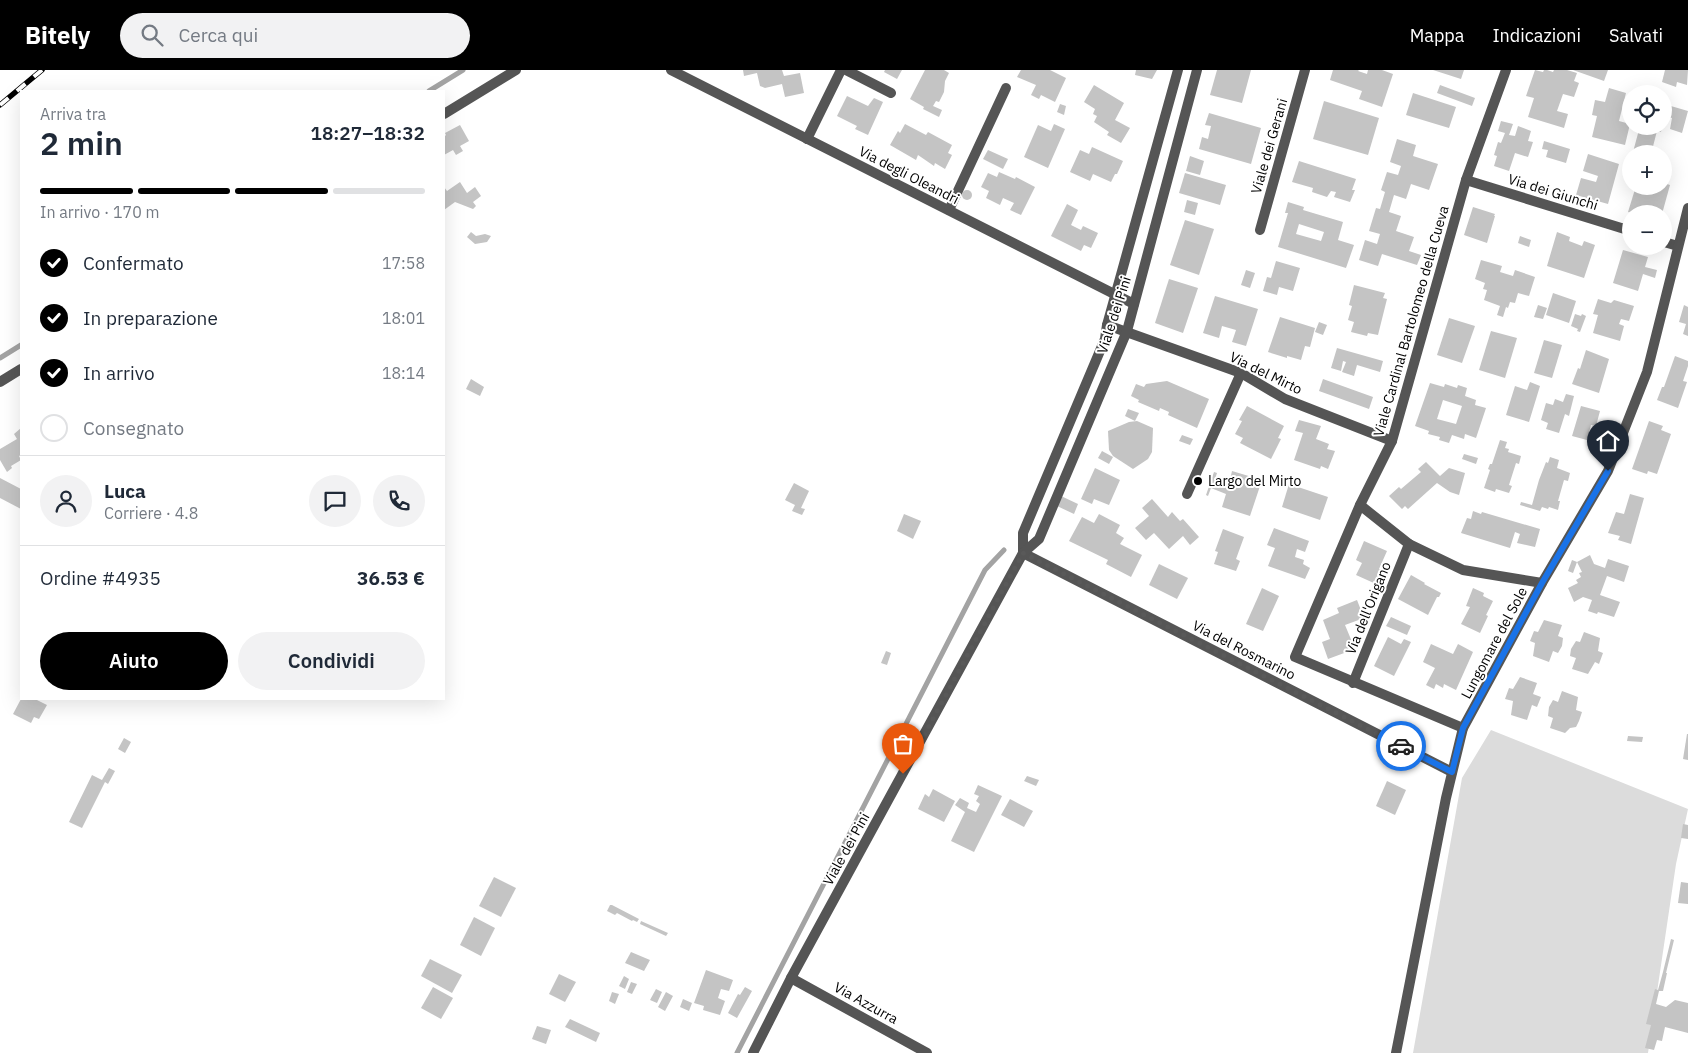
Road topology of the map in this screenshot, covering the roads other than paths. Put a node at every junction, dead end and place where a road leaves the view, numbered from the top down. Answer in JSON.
{"nodes":[{"id":1,"x":516,"y":70,"type":"edge"},
{"id":2,"x":671,"y":70,"type":"edge"},
{"id":3,"x":841,"y":70,"type":"edge"},
{"id":4,"x":846,"y":70,"type":"edge"},
{"id":5,"x":1178,"y":70,"type":"edge"},
{"id":6,"x":1197,"y":70,"type":"edge"},
{"id":7,"x":1305,"y":70,"type":"edge"},
{"id":8,"x":1506,"y":70,"type":"edge"},
{"id":9,"x":1006,"y":88,"type":"dead end"},
{"id":10,"x":891,"y":93,"type":"dead end"},
{"id":11,"x":445,"y":113,"type":"edge"},
{"id":12,"x":808,"y":139,"type":"junction"},
{"id":13,"x":1466,"y":180,"type":"junction"},
{"id":14,"x":1688,"y":208,"type":"edge"},
{"id":15,"x":949,"y":210,"type":"junction"},
{"id":16,"x":1622,"y":228,"type":"edge"},
{"id":17,"x":1260,"y":230,"type":"dead end"},
{"id":18,"x":1672,"y":244,"type":"edge"},
{"id":19,"x":1678,"y":246,"type":"junction"},
{"id":20,"x":1116,"y":295,"type":"junction"},
{"id":21,"x":1134,"y":304,"type":"junction"},
{"id":22,"x":1107,"y":325,"type":"junction"},
{"id":23,"x":1127,"y":331,"type":"junction"},
{"id":24,"x":20,"y":370,"type":"edge"},
{"id":25,"x":1241,"y":373,"type":"junction"},
{"id":26,"x":0,"y":382,"type":"edge"},
{"id":27,"x":1392,"y":441,"type":"junction"},
{"id":28,"x":1187,"y":494,"type":"dead end"},
{"id":29,"x":1360,"y":504,"type":"junction"},
{"id":30,"x":1409,"y":544,"type":"junction"},
{"id":31,"x":1023,"y":553,"type":"junction"},
{"id":32,"x":1542,"y":583,"type":"junction"},
{"id":33,"x":1295,"y":657,"type":"joint"},
{"id":34,"x":1353,"y":683,"type":"junction"},
{"id":35,"x":1463,"y":728,"type":"junction"},
{"id":36,"x":1452,"y":772,"type":"junction"},
{"id":37,"x":792,"y":978,"type":"junction"},
{"id":38,"x":753,"y":1053,"type":"edge"},
{"id":39,"x":927,"y":1053,"type":"edge"},
{"id":40,"x":1396,"y":1053,"type":"edge"}],
"edges":[{"from":1,"to":11,"type":"street"},
{"from":2,"to":12,"type":"street","name":"Via degli Oleandri"},
{"from":3,"to":12,"type":"street"},
{"from":4,"to":10,"type":"street"},
{"from":5,"to":20,"type":"street","name":"Viale dei Pini"},
{"from":6,"to":21,"type":"street","name":"Viale dei Pini"},
{"from":7,"to":17,"type":"street","name":"Viale dei Gerani"},
{"from":8,"to":13,"type":"street","name":"Viale Cardinal Bartolomeo della Cueva"},
{"from":9,"to":15,"type":"street"},
{"from":12,"to":15,"type":"street","name":"Via degli Oleandri"},
{"from":13,"to":16,"type":"street","name":"Via dei Giunchi"},
{"from":13,"to":27,"type":"street","name":"Viale Cardinal Bartolomeo della Cueva"},
{"from":14,"to":19,"type":"street","name":"Lungomare del Sole"},
{"from":15,"to":20,"type":"street","name":"Via degli Oleandri"},
{"from":18,"to":19,"type":"street"},
{"from":19,"to":32,"type":"street","name":"Lungomare del Sole"},
{"from":20,"to":21,"type":"street","name":"Via degli Oleandri"},
{"from":20,"to":22,"type":"street","name":"Viale dei Pini"},
{"from":21,"to":23,"type":"street","name":"Viale dei Pini"},
{"from":22,"to":23,"type":"street","name":"Via del Mirto"},
{"from":22,"to":31,"type":"street","name":"Viale dei Pini"},
{"from":23,"to":25,"type":"street","name":"Via del Mirto"},
{"from":23,"to":31,"type":"street","name":"Viale dei Pini"},
{"from":24,"to":26,"type":"street"},
{"from":25,"to":27,"type":"street","name":"Via del Mirto"},
{"from":25,"to":28,"type":"street"},
{"from":27,"to":29,"type":"street","name":"Viale Cardinal Bartolomeo della Cueva"},
{"from":29,"to":30,"type":"street"},
{"from":29,"to":33,"type":"street","name":"Viale Cardinal Bartolomeo della Cueva"},
{"from":30,"to":32,"type":"street"},
{"from":30,"to":34,"type":"street","name":"Via dell'Origano"},
{"from":31,"to":36,"type":"street","name":"Via del Rosmarino"},
{"from":31,"to":37,"type":"street","name":"Viale dei Pini"},
{"from":32,"to":35,"type":"street","name":"Lungomare del Sole"},
{"from":33,"to":34,"type":"street","name":"Via del Rosmarino"},
{"from":34,"to":35,"type":"street","name":"Via del Rosmarino"},
{"from":35,"to":36,"type":"street","name":"Lungomare del Sole"},
{"from":36,"to":40,"type":"street","name":"Lungomare del Sole"},
{"from":37,"to":38,"type":"street","name":"Viale dei Pini"},
{"from":37,"to":39,"type":"street","name":"Via Azzurra"}]}
